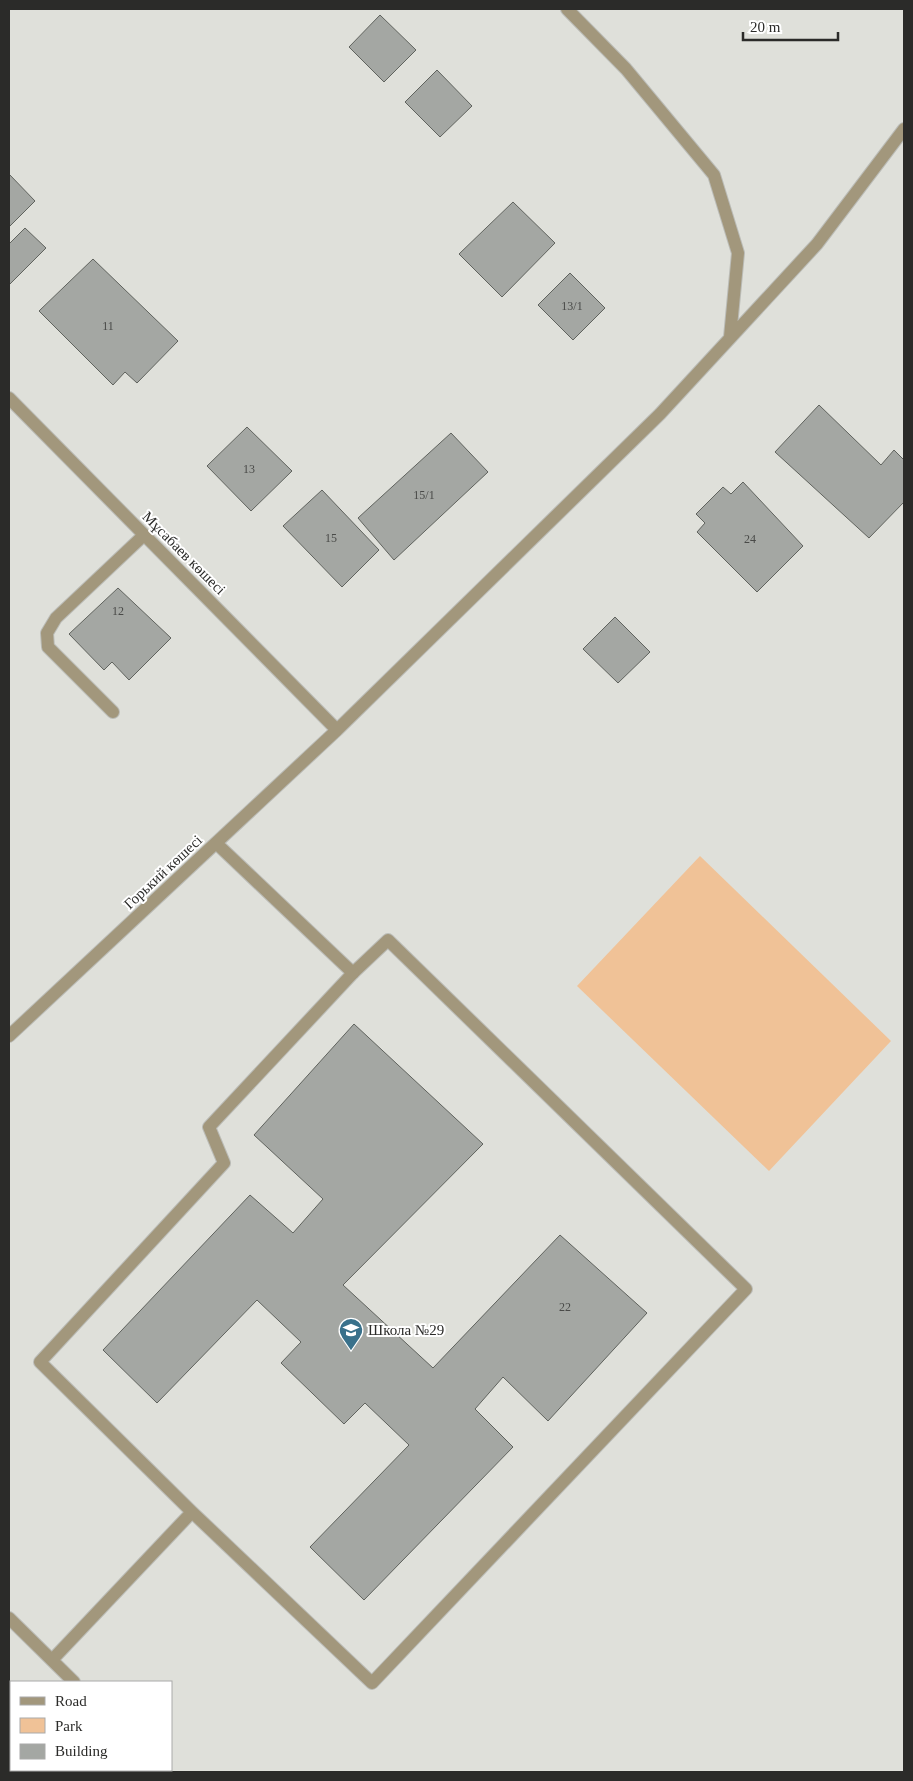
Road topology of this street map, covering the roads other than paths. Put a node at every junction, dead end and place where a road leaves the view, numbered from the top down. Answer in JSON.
{"nodes":[{"id":1,"x":567,"y":9,"type":"edge"},
{"id":2,"x":904,"y":129,"type":"edge"},
{"id":3,"x":730,"y":337,"type":"junction"},
{"id":4,"x":9,"y":398,"type":"edge"},
{"id":5,"x":144,"y":535,"type":"junction"},
{"id":6,"x":113,"y":712,"type":"dead end"},
{"id":7,"x":337,"y":730,"type":"junction"},
{"id":8,"x":217,"y":844,"type":"junction"},
{"id":9,"x":353,"y":973,"type":"junction"},
{"id":10,"x":9,"y":1036,"type":"edge"},
{"id":11,"x":192,"y":1512,"type":"junction"},
{"id":12,"x":9,"y":1618,"type":"edge"},
{"id":13,"x":52,"y":1660,"type":"junction"},
{"id":14,"x":73,"y":1681,"type":"edge"}],
"edges":[{"from":1,"to":3,"type":"street"},
{"from":2,"to":3,"type":"street","name":"Горький көшесі"},
{"from":3,"to":7,"type":"street","name":"Горький көшесі"},
{"from":4,"to":5,"type":"street","name":"Мұсабаев көшесі"},
{"from":5,"to":6,"type":"street"},
{"from":5,"to":7,"type":"street","name":"Мұсабаев көшесі"},
{"from":7,"to":8,"type":"street","name":"Горький көшесі"},
{"from":8,"to":9,"type":"street"},
{"from":8,"to":10,"type":"street","name":"Горький көшесі"},
{"from":9,"to":11,"type":"street"},
{"from":9,"to":11,"type":"street"},
{"from":11,"to":13,"type":"street"},
{"from":12,"to":13,"type":"street"},
{"from":13,"to":14,"type":"street"}]}
